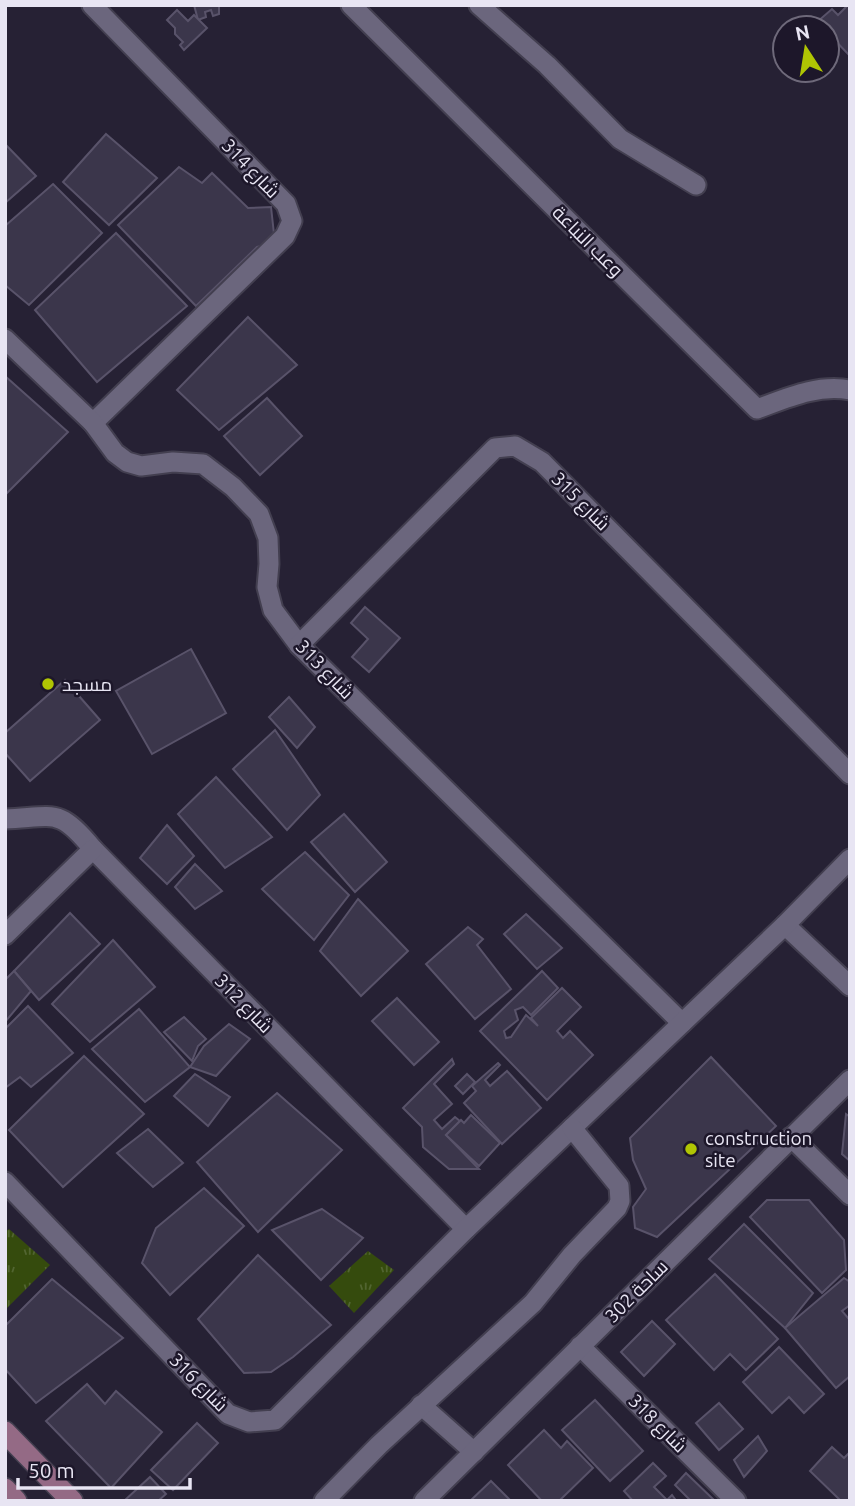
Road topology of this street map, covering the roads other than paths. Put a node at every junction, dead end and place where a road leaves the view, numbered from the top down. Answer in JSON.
{"nodes":[{"id":1,"x":92,"y":5,"type":"edge"},
{"id":2,"x":351,"y":5,"type":"edge"},
{"id":3,"x":479,"y":5,"type":"edge"},
{"id":4,"x":696,"y":186,"type":"dead end"},
{"id":5,"x":5,"y":339,"type":"edge"},
{"id":6,"x":850,"y":390,"type":"edge"},
{"id":7,"x":93,"y":423,"type":"junction"},
{"id":8,"x":299,"y":645,"type":"junction"},
{"id":9,"x":850,"y":774,"type":"edge"},
{"id":10,"x":5,"y":819,"type":"edge"},
{"id":11,"x":93,"y":849,"type":"junction"},
{"id":12,"x":850,"y":859,"type":"edge"},
{"id":13,"x":785,"y":925,"type":"junction"},
{"id":14,"x":5,"y":935,"type":"edge"},
{"id":15,"x":850,"y":986,"type":"edge"},
{"id":16,"x":682,"y":1023,"type":"junction"},
{"id":17,"x":850,"y":1080,"type":"edge"},
{"id":18,"x":572,"y":1128,"type":"junction"},
{"id":19,"x":791,"y":1137,"type":"junction"},
{"id":20,"x":5,"y":1182,"type":"edge"},
{"id":21,"x":850,"y":1195,"type":"edge"},
{"id":22,"x":466,"y":1229,"type":"junction"},
{"id":23,"x":580,"y":1346,"type":"junction"},
{"id":24,"x":421,"y":1405,"type":"junction"},
{"id":25,"x":5,"y":1433,"type":"edge"},
{"id":26,"x":474,"y":1452,"type":"junction"},
{"id":27,"x":5,"y":1489,"type":"edge"},
{"id":28,"x":16,"y":1501,"type":"edge"},
{"id":29,"x":72,"y":1501,"type":"edge"},
{"id":30,"x":324,"y":1501,"type":"edge"},
{"id":31,"x":425,"y":1501,"type":"edge"},
{"id":32,"x":736,"y":1501,"type":"edge"}],
"edges":[{"from":1,"to":7,"type":"street","name":"شارع 314"},
{"from":2,"to":6,"type":"street","name":"وعب النباعة"},
{"from":3,"to":4,"type":"street"},
{"from":5,"to":7,"type":"street","name":"شارع 313"},
{"from":7,"to":8,"type":"street","name":"شارع 313"},
{"from":8,"to":9,"type":"street","name":"شارع 315"},
{"from":8,"to":16,"type":"street","name":"شارع 313"},
{"from":10,"to":11,"type":"street","name":"شارع 312"},
{"from":11,"to":14,"type":"street"},
{"from":11,"to":22,"type":"street","name":"شارع 312"},
{"from":12,"to":13,"type":"street"},
{"from":13,"to":15,"type":"street"},
{"from":13,"to":16,"type":"street"},
{"from":16,"to":18,"type":"street"},
{"from":17,"to":19,"type":"street","name":"ساحة 302"},
{"from":18,"to":22,"type":"street"},
{"from":18,"to":24,"type":"street"},
{"from":19,"to":21,"type":"street"},
{"from":19,"to":23,"type":"street","name":"ساحة 302"},
{"from":20,"to":22,"type":"street","name":"شارع 316"},
{"from":23,"to":26,"type":"street","name":"ساحة 302"},
{"from":23,"to":32,"type":"street","name":"شارع 318"},
{"from":24,"to":26,"type":"street"},
{"from":24,"to":30,"type":"street"},
{"from":25,"to":29,"type":"street"},
{"from":26,"to":31,"type":"street","name":"ساحة 302"},
{"from":27,"to":28,"type":"street"}]}
